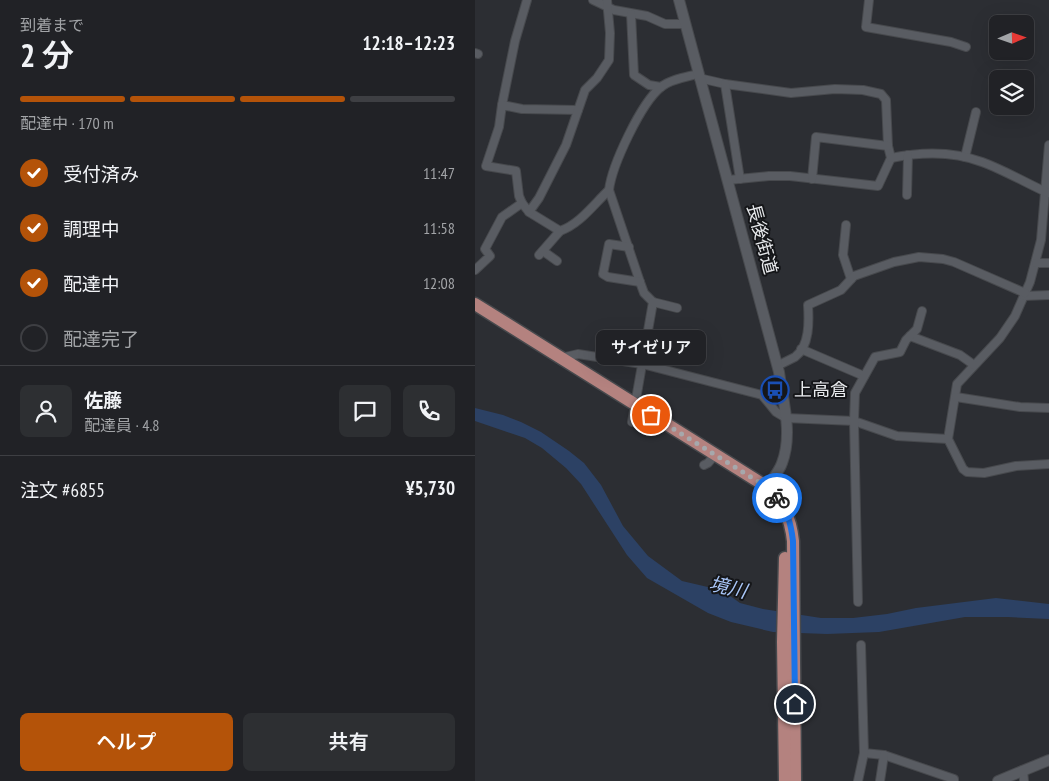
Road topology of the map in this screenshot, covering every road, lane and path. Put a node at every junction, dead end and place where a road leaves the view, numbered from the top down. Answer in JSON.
{"nodes":[{"id":1,"x":527,"y":0,"type":"edge"},
{"id":2,"x":593,"y":0,"type":"edge"},
{"id":3,"x":679,"y":0,"type":"edge"},
{"id":4,"x":869,"y":0,"type":"edge"},
{"id":5,"x":607,"y":4,"type":"edge"},
{"id":6,"x":631,"y":14,"type":"junction"},
{"id":7,"x":685,"y":24,"type":"junction"},
{"id":8,"x":966,"y":48,"type":"dead end"},
{"id":9,"x":699,"y":76,"type":"junction"},
{"id":10,"x":725,"y":84,"type":"junction"},
{"id":11,"x":661,"y":87,"type":"junction"},
{"id":12,"x":501,"y":105,"type":"junction"},
{"id":13,"x":578,"y":110,"type":"junction"},
{"id":14,"x":976,"y":112,"type":"dead end"},
{"id":15,"x":1049,"y":145,"type":"edge"},
{"id":16,"x":888,"y":146,"type":"junction"},
{"id":17,"x":908,"y":154,"type":"junction"},
{"id":18,"x":965,"y":157,"type":"junction"},
{"id":19,"x":891,"y":158,"type":"junction"},
{"id":20,"x":740,"y":179,"type":"junction"},
{"id":21,"x":812,"y":179,"type":"junction"},
{"id":22,"x":728,"y":180,"type":"junction"},
{"id":23,"x":609,"y":190,"type":"junction"},
{"id":24,"x":1047,"y":192,"type":"edge"},
{"id":25,"x":907,"y":195,"type":"dead end"},
{"id":26,"x":522,"y":203,"type":"junction"},
{"id":27,"x":529,"y":212,"type":"junction"},
{"id":28,"x":846,"y":225,"type":"dead end"},
{"id":29,"x":559,"y":231,"type":"junction"},
{"id":30,"x":1049,"y":244,"type":"edge"},
{"id":31,"x":629,"y":247,"type":"junction"},
{"id":32,"x":1039,"y":250,"type":"junction"},
{"id":33,"x":557,"y":261,"type":"dead end"},
{"id":34,"x":1036,"y":263,"type":"junction"},
{"id":35,"x":1049,"y":263,"type":"edge"},
{"id":36,"x":475,"y":270,"type":"edge"},
{"id":37,"x":851,"y":279,"type":"junction"},
{"id":38,"x":640,"y":282,"type":"junction"},
{"id":39,"x":1024,"y":294,"type":"junction"},
{"id":40,"x":1049,"y":295,"type":"edge"},
{"id":41,"x":653,"y":302,"type":"junction"},
{"id":42,"x":475,"y":304,"type":"edge"},
{"id":43,"x":677,"y":308,"type":"dead end"},
{"id":44,"x":922,"y":311,"type":"dead end"},
{"id":45,"x":910,"y":336,"type":"junction"},
{"id":46,"x":801,"y":349,"type":"junction"},
{"id":47,"x":561,"y":358,"type":"junction"},
{"id":48,"x":642,"y":364,"type":"junction"},
{"id":49,"x":974,"y":365,"type":"junction"},
{"id":50,"x":777,"y":366,"type":"junction"},
{"id":51,"x":864,"y":376,"type":"junction"},
{"id":52,"x":956,"y":397,"type":"junction"},
{"id":53,"x":635,"y":405,"type":"junction"},
{"id":54,"x":1049,"y":408,"type":"edge"},
{"id":55,"x":786,"y":418,"type":"junction"},
{"id":56,"x":854,"y":421,"type":"junction"},
{"id":57,"x":632,"y":422,"type":"dead end"},
{"id":58,"x":948,"y":439,"type":"junction"},
{"id":59,"x":715,"y":455,"type":"junction"},
{"id":60,"x":1049,"y":464,"type":"edge"},
{"id":61,"x":704,"y":465,"type":"dead end"},
{"id":62,"x":767,"y":487,"type":"junction"},
{"id":63,"x":858,"y":602,"type":"dead end"},
{"id":64,"x":789,"y":639,"type":"junction"},
{"id":65,"x":861,"y":645,"type":"dead end"},
{"id":66,"x":864,"y":753,"type":"junction"},
{"id":67,"x":884,"y":755,"type":"junction"},
{"id":68,"x":1049,"y":760,"type":"edge"},
{"id":69,"x":1023,"y":770,"type":"junction"},
{"id":70,"x":785,"y":781,"type":"edge"},
{"id":71,"x":795,"y":781,"type":"edge"},
{"id":72,"x":858,"y":781,"type":"edge"},
{"id":73,"x":880,"y":781,"type":"edge"},
{"id":74,"x":954,"y":781,"type":"edge"},
{"id":75,"x":998,"y":781,"type":"edge"},
{"id":76,"x":1024,"y":781,"type":"edge"}],
"edges":[{"from":1,"to":12,"type":"street"},
{"from":2,"to":5,"type":"street"},
{"from":3,"to":7,"type":"street","name":"長後街道"},
{"from":4,"to":8,"type":"street"},
{"from":5,"to":6,"type":"street"},
{"from":5,"to":13,"type":"street"},
{"from":6,"to":7,"type":"street"},
{"from":6,"to":11,"type":"street"},
{"from":7,"to":9,"type":"street","name":"長後街道"},
{"from":9,"to":10,"type":"street"},
{"from":9,"to":11,"type":"street"},
{"from":9,"to":22,"type":"street","name":"長後街道"},
{"from":10,"to":16,"type":"street"},
{"from":10,"to":20,"type":"street"},
{"from":11,"to":23,"type":"street"},
{"from":12,"to":13,"type":"street"},
{"from":12,"to":26,"type":"street"},
{"from":13,"to":27,"type":"street"},
{"from":14,"to":18,"type":"street"},
{"from":15,"to":24,"type":"street"},
{"from":16,"to":19,"type":"street"},
{"from":16,"to":21,"type":"street"},
{"from":17,"to":18,"type":"street"},
{"from":17,"to":19,"type":"street"},
{"from":17,"to":25,"type":"street"},
{"from":18,"to":24,"type":"street"},
{"from":19,"to":21,"type":"street"},
{"from":20,"to":21,"type":"street"},
{"from":20,"to":22,"type":"street"},
{"from":22,"to":50,"type":"street","name":"長後街道"},
{"from":23,"to":29,"type":"street"},
{"from":23,"to":31,"type":"street"},
{"from":24,"to":32,"type":"street"},
{"from":26,"to":27,"type":"street"},
{"from":26,"to":36,"type":"street"},
{"from":27,"to":29,"type":"street"},
{"from":28,"to":37,"type":"street"},
{"from":29,"to":33,"type":"street"},
{"from":30,"to":32,"type":"street"},
{"from":31,"to":38,"type":"street"},
{"from":31,"to":38,"type":"street"},
{"from":32,"to":34,"type":"street"},
{"from":34,"to":35,"type":"street"},
{"from":34,"to":39,"type":"street"},
{"from":37,"to":39,"type":"street"},
{"from":37,"to":46,"type":"street"},
{"from":38,"to":41,"type":"street"},
{"from":39,"to":40,"type":"street"},
{"from":39,"to":49,"type":"street"},
{"from":41,"to":43,"type":"street"},
{"from":41,"to":48,"type":"street"},
{"from":42,"to":47,"type":"main road"},
{"from":44,"to":45,"type":"street"},
{"from":45,"to":49,"type":"street"},
{"from":45,"to":51,"type":"street"},
{"from":46,"to":50,"type":"street"},
{"from":46,"to":51,"type":"street"},
{"from":47,"to":48,"type":"street"},
{"from":47,"to":53,"type":"main road"},
{"from":48,"to":53,"type":"street"},
{"from":48,"to":55,"type":"street"},
{"from":49,"to":52,"type":"street"},
{"from":50,"to":55,"type":"street","name":"長後街道"},
{"from":51,"to":56,"type":"street"},
{"from":52,"to":54,"type":"street"},
{"from":52,"to":58,"type":"street"},
{"from":53,"to":57,"type":"street"},
{"from":53,"to":59,"type":"main road"},
{"from":55,"to":56,"type":"street"},
{"from":55,"to":62,"type":"street","name":"長後街道"},
{"from":56,"to":58,"type":"street"},
{"from":56,"to":63,"type":"street"},
{"from":58,"to":60,"type":"street"},
{"from":59,"to":61,"type":"street"},
{"from":59,"to":62,"type":"main road"},
{"from":62,"to":64,"type":"main road"},
{"from":64,"to":70,"type":"main road"},
{"from":64,"to":71,"type":"main road"},
{"from":65,"to":66,"type":"street"},
{"from":66,"to":67,"type":"street"},
{"from":66,"to":72,"type":"street"},
{"from":67,"to":73,"type":"street"},
{"from":67,"to":74,"type":"street"},
{"from":68,"to":69,"type":"street"},
{"from":69,"to":75,"type":"street"},
{"from":69,"to":76,"type":"street"}]}
